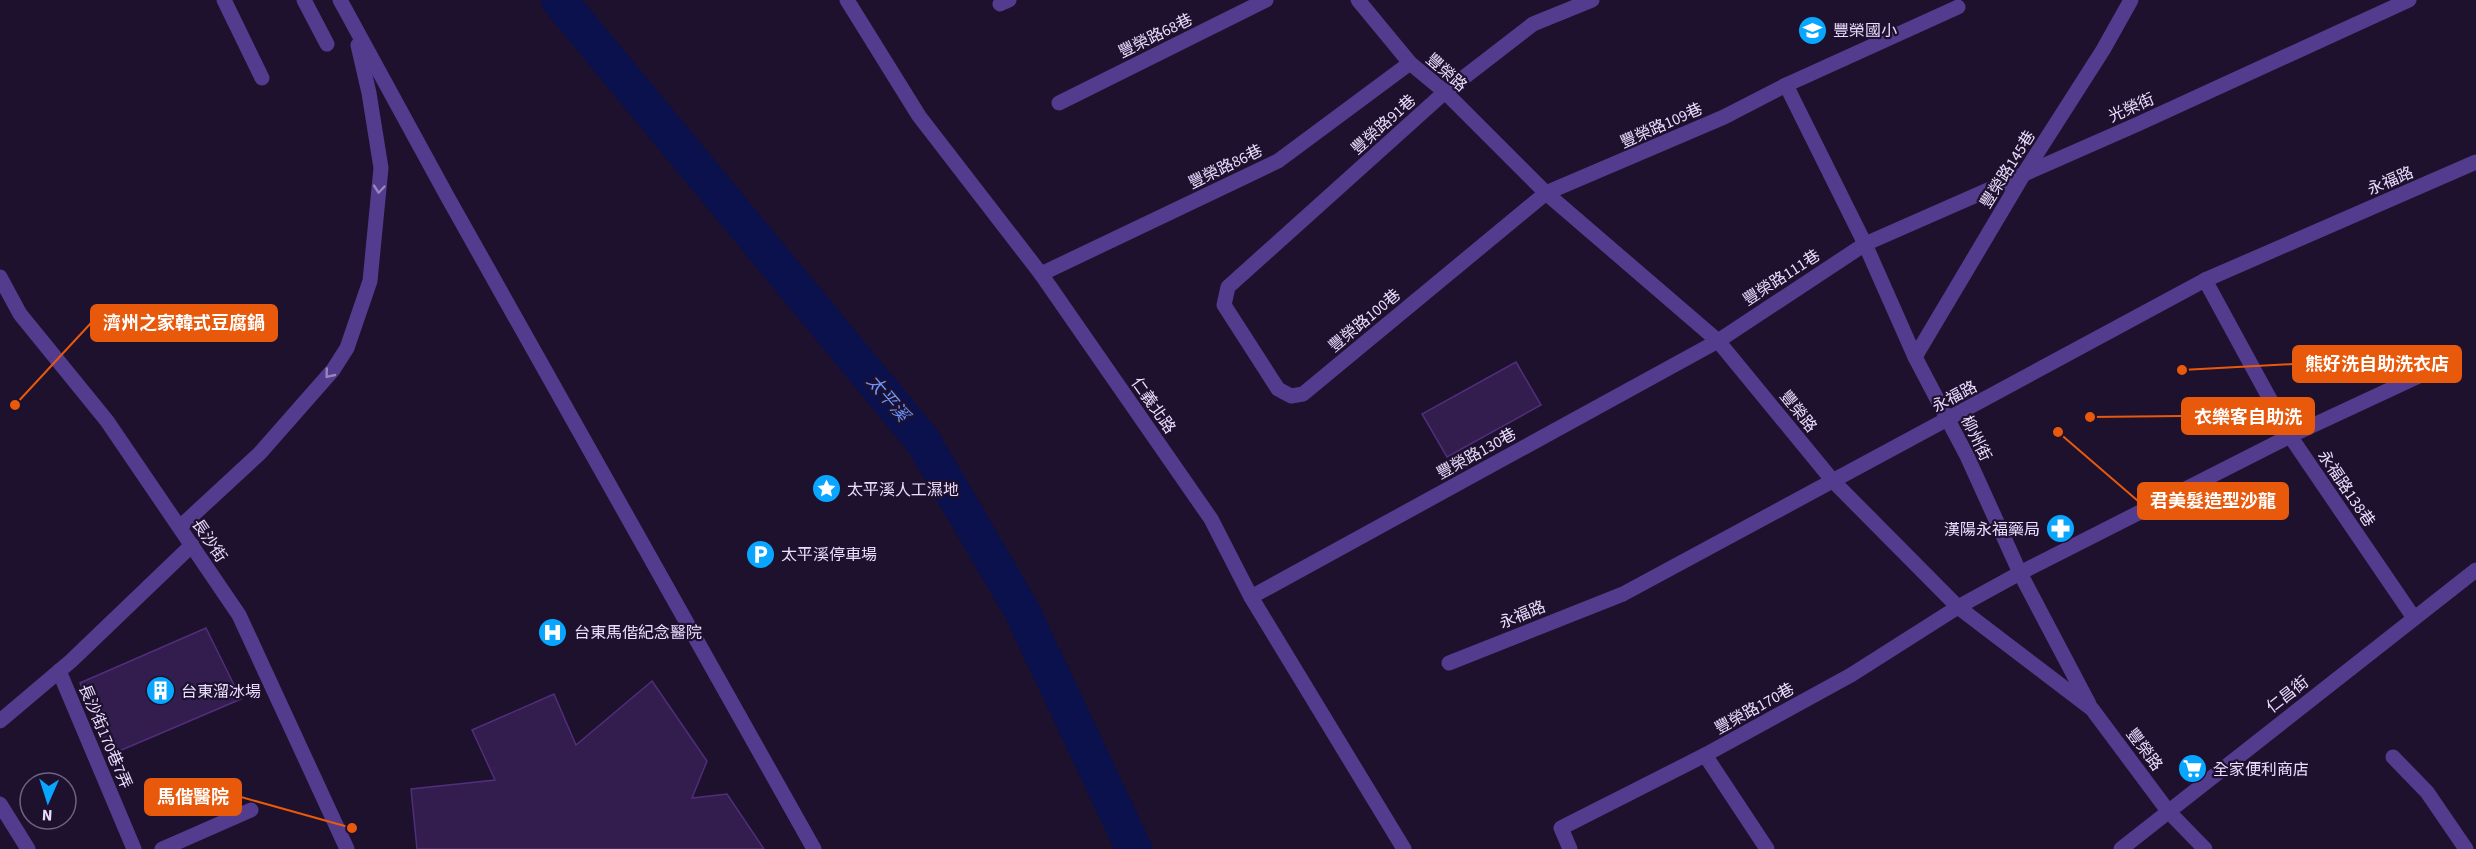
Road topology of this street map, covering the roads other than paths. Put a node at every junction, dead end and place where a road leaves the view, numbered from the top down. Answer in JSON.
{"nodes":[{"id":1,"x":224,"y":0,"type":"edge"},
{"id":2,"x":304,"y":0,"type":"edge"},
{"id":3,"x":340,"y":0,"type":"edge"},
{"id":4,"x":847,"y":0,"type":"edge"},
{"id":5,"x":1266,"y":0,"type":"edge"},
{"id":6,"x":1358,"y":0,"type":"edge"},
{"id":7,"x":1592,"y":0,"type":"edge"},
{"id":8,"x":2131,"y":0,"type":"edge"},
{"id":9,"x":2409,"y":0,"type":"edge"},
{"id":10,"x":1958,"y":7,"type":"dead end"},
{"id":11,"x":354,"y":27,"type":"junction"},
{"id":12,"x":327,"y":44,"type":"dead end"},
{"id":13,"x":1410,"y":63,"type":"junction"},
{"id":14,"x":262,"y":78,"type":"dead end"},
{"id":15,"x":1786,"y":85,"type":"junction"},
{"id":16,"x":1445,"y":92,"type":"junction"},
{"id":17,"x":1059,"y":103,"type":"dead end"},
{"id":18,"x":2476,"y":162,"type":"edge"},
{"id":19,"x":2025,"y":172,"type":"junction"},
{"id":20,"x":1546,"y":193,"type":"junction"},
{"id":21,"x":1865,"y":244,"type":"junction"},
{"id":22,"x":1041,"y":274,"type":"junction"},
{"id":23,"x":0,"y":277,"type":"edge"},
{"id":24,"x":2205,"y":280,"type":"junction"},
{"id":25,"x":1224,"y":305,"type":"joint"},
{"id":26,"x":1718,"y":341,"type":"junction"},
{"id":27,"x":1915,"y":357,"type":"junction"},
{"id":28,"x":2434,"y":369,"type":"dead end"},
{"id":29,"x":1948,"y":420,"type":"junction"},
{"id":30,"x":2290,"y":436,"type":"junction"},
{"id":31,"x":1833,"y":481,"type":"junction"},
{"id":32,"x":180,"y":527,"type":"junction"},
{"id":33,"x":192,"y":545,"type":"junction"},
{"id":34,"x":2476,"y":570,"type":"edge"},
{"id":35,"x":2020,"y":573,"type":"junction"},
{"id":36,"x":1251,"y":597,"type":"junction"},
{"id":37,"x":1958,"y":607,"type":"junction"},
{"id":38,"x":2414,"y":618,"type":"junction"},
{"id":39,"x":1449,"y":663,"type":"dead end"},
{"id":40,"x":59,"y":671,"type":"junction"},
{"id":41,"x":2092,"y":709,"type":"junction"},
{"id":42,"x":0,"y":722,"type":"edge"},
{"id":43,"x":1705,"y":755,"type":"junction"},
{"id":44,"x":2393,"y":757,"type":"dead end"},
{"id":45,"x":0,"y":804,"type":"edge"},
{"id":46,"x":251,"y":810,"type":"dead end"},
{"id":47,"x":2168,"y":811,"type":"junction"},
{"id":48,"x":28,"y":849,"type":"edge"},
{"id":49,"x":134,"y":849,"type":"edge"},
{"id":50,"x":162,"y":849,"type":"edge"},
{"id":51,"x":347,"y":849,"type":"edge"},
{"id":52,"x":813,"y":849,"type":"edge"},
{"id":53,"x":1404,"y":849,"type":"edge"},
{"id":54,"x":1570,"y":849,"type":"edge"},
{"id":55,"x":1767,"y":849,"type":"edge"},
{"id":56,"x":2121,"y":849,"type":"edge"},
{"id":57,"x":2205,"y":849,"type":"edge"},
{"id":58,"x":2466,"y":849,"type":"edge"}],
"edges":[{"from":1,"to":14,"type":"street"},
{"from":2,"to":12,"type":"street"},
{"from":3,"to":11,"type":"street"},
{"from":4,"to":22,"type":"street","name":"仁義北路"},
{"from":5,"to":17,"type":"street","name":"豐榮路68巷"},
{"from":6,"to":13,"type":"street","name":"豐榮路"},
{"from":7,"to":16,"type":"street","name":"豐榮路91巷"},
{"from":8,"to":19,"type":"street","name":"豐榮路145巷"},
{"from":9,"to":19,"type":"street","name":"光榮街"},
{"from":10,"to":15,"type":"street","name":"豐榮路109巷"},
{"from":11,"to":32,"type":"street","one_way":true},
{"from":11,"to":52,"type":"street"},
{"from":13,"to":16,"type":"street","name":"豐榮路"},
{"from":13,"to":22,"type":"street","name":"豐榮路86巷"},
{"from":15,"to":20,"type":"street","name":"豐榮路109巷"},
{"from":15,"to":21,"type":"street","name":"柳州街"},
{"from":16,"to":20,"type":"street","name":"豐榮路"},
{"from":16,"to":25,"type":"street","name":"豐榮路91巷"},
{"from":18,"to":24,"type":"street","name":"永福路"},
{"from":19,"to":21,"type":"street","name":"光榮街"},
{"from":19,"to":27,"type":"street","name":"豐榮路145巷"},
{"from":20,"to":25,"type":"street","name":"豐榮路100巷"},
{"from":20,"to":26,"type":"street","name":"豐榮路"},
{"from":21,"to":26,"type":"street","name":"豐榮路111巷"},
{"from":21,"to":27,"type":"street","name":"柳州街"},
{"from":22,"to":36,"type":"street","name":"仁義北路"},
{"from":23,"to":32,"type":"street","name":"長沙街"},
{"from":24,"to":29,"type":"street","name":"永福路"},
{"from":24,"to":30,"type":"street","name":"永福路138巷"},
{"from":26,"to":31,"type":"street","name":"豐榮路"},
{"from":26,"to":36,"type":"street","name":"豐榮路130巷"},
{"from":27,"to":29,"type":"street","name":"柳州街"},
{"from":28,"to":30,"type":"street","name":"豐榮路170巷"},
{"from":29,"to":31,"type":"street","name":"永福路"},
{"from":29,"to":35,"type":"street","name":"柳州街"},
{"from":30,"to":35,"type":"street","name":"豐榮路170巷"},
{"from":30,"to":38,"type":"street","name":"永福路138巷"},
{"from":31,"to":37,"type":"street","name":"豐榮路"},
{"from":31,"to":39,"type":"street","name":"永福路"},
{"from":32,"to":33,"type":"street","name":"長沙街"},
{"from":33,"to":40,"type":"street"},
{"from":33,"to":51,"type":"street","name":"長沙街"},
{"from":34,"to":38,"type":"street","name":"仁昌街"},
{"from":35,"to":37,"type":"street","name":"豐榮路170巷"},
{"from":35,"to":41,"type":"street","name":"柳州街"},
{"from":36,"to":53,"type":"street","name":"仁義北路"},
{"from":37,"to":41,"type":"street","name":"豐榮路"},
{"from":37,"to":43,"type":"street","name":"豐榮路170巷"},
{"from":38,"to":47,"type":"street","name":"仁昌街"},
{"from":40,"to":42,"type":"street"},
{"from":40,"to":49,"type":"street","name":"長沙街170巷7弄"},
{"from":41,"to":47,"type":"street","name":"豐榮路"},
{"from":43,"to":54,"type":"street","name":"豐榮路170巷"},
{"from":43,"to":55,"type":"street"},
{"from":44,"to":58,"type":"street"},
{"from":45,"to":48,"type":"street"},
{"from":46,"to":50,"type":"street"},
{"from":47,"to":56,"type":"street","name":"仁昌街"},
{"from":47,"to":57,"type":"street","name":"豐榮路"}]}
